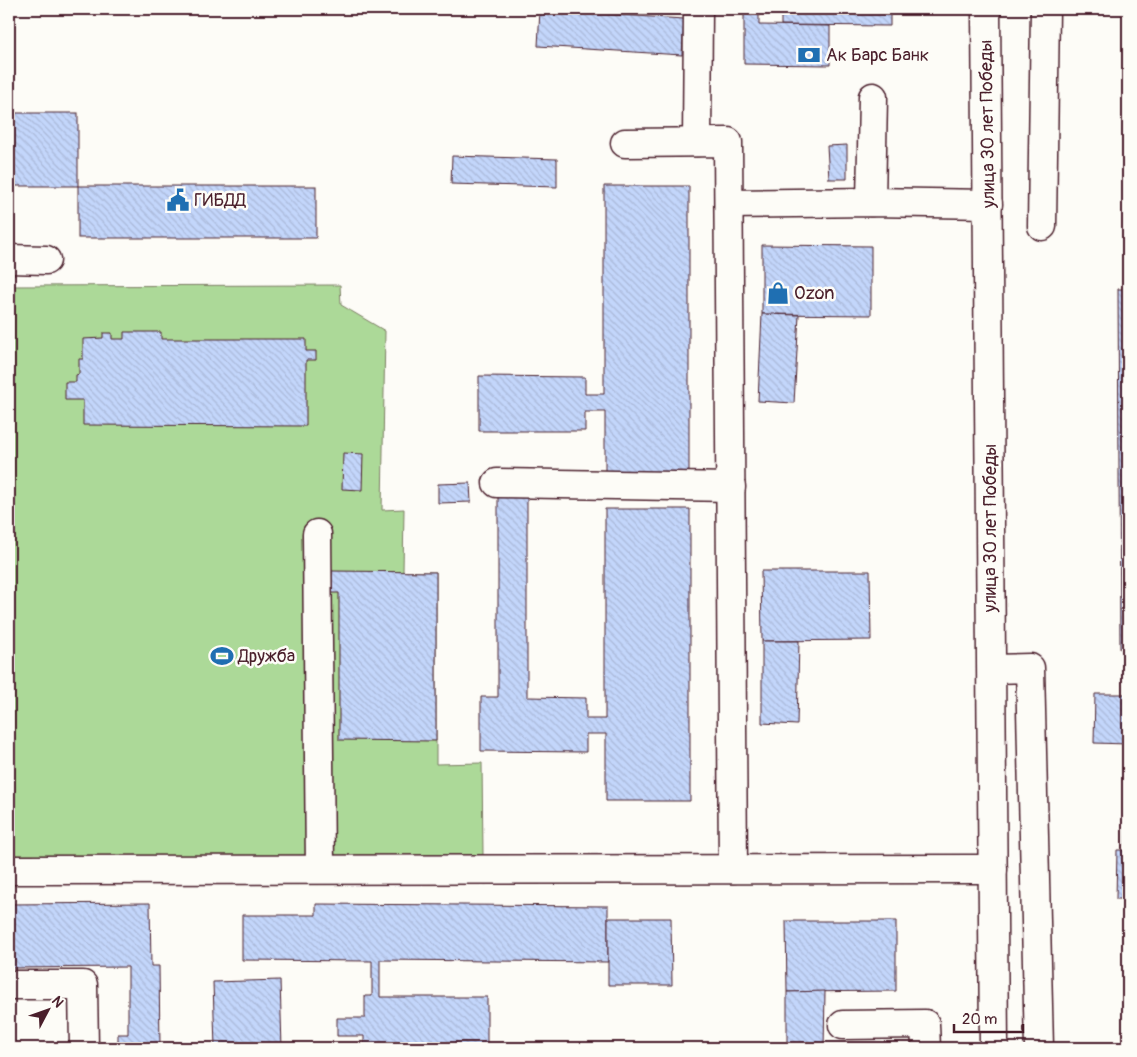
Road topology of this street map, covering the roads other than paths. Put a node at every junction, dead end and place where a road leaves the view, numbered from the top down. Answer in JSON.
{"nodes":[{"id":1,"x":698,"y":9,"type":"edge"},
{"id":2,"x":986,"y":9,"type":"edge"},
{"id":3,"x":1045,"y":9,"type":"edge"},
{"id":4,"x":873,"y":97,"type":"dead end"},
{"id":5,"x":697,"y":142,"type":"junction"},
{"id":6,"x":625,"y":143,"type":"dead end"},
{"id":7,"x":871,"y":202,"type":"junction"},
{"id":8,"x":729,"y":204,"type":"junction"},
{"id":9,"x":988,"y":204,"type":"junction"},
{"id":10,"x":1042,"y":226,"type":"dead end"},
{"id":11,"x":9,"y":259,"type":"edge"},
{"id":12,"x":46,"y":260,"type":"dead end"},
{"id":13,"x":497,"y":483,"type":"dead end"},
{"id":14,"x":731,"y":487,"type":"junction"},
{"id":15,"x":317,"y":534,"type":"dead end"},
{"id":16,"x":992,"y":669,"type":"junction"},
{"id":17,"x":734,"y":869,"type":"junction"},
{"id":18,"x":993,"y":869,"type":"junction"},
{"id":19,"x":9,"y":870,"type":"edge"},
{"id":20,"x":320,"y":870,"type":"junction"},
{"id":21,"x":9,"y":985,"type":"edge"},
{"id":22,"x":843,"y":1025,"type":"dead end"},
{"id":23,"x":84,"y":1048,"type":"edge"},
{"id":24,"x":926,"y":1048,"type":"edge"},
{"id":25,"x":994,"y":1048,"type":"edge"},
{"id":26,"x":1039,"y":1048,"type":"edge"}],
"edges":[{"from":1,"to":5,"type":"street"},
{"from":2,"to":9,"type":"street","name":"улица 30 лет Победы"},
{"from":3,"to":10,"type":"street"},
{"from":4,"to":7,"type":"street"},
{"from":5,"to":6,"type":"street"},
{"from":5,"to":8,"type":"street"},
{"from":7,"to":8,"type":"street"},
{"from":7,"to":9,"type":"street"},
{"from":8,"to":14,"type":"street"},
{"from":9,"to":16,"type":"street","name":"улица 30 лет Победы"},
{"from":11,"to":12,"type":"street"},
{"from":13,"to":14,"type":"street"},
{"from":14,"to":17,"type":"street"},
{"from":15,"to":20,"type":"street"},
{"from":16,"to":18,"type":"street","name":"улица 30 лет Победы"},
{"from":16,"to":26,"type":"street"},
{"from":17,"to":18,"type":"street"},
{"from":17,"to":20,"type":"street"},
{"from":18,"to":25,"type":"street","name":"улица 30 лет Победы"},
{"from":19,"to":20,"type":"street"},
{"from":21,"to":23,"type":"street"},
{"from":22,"to":24,"type":"street"}]}
